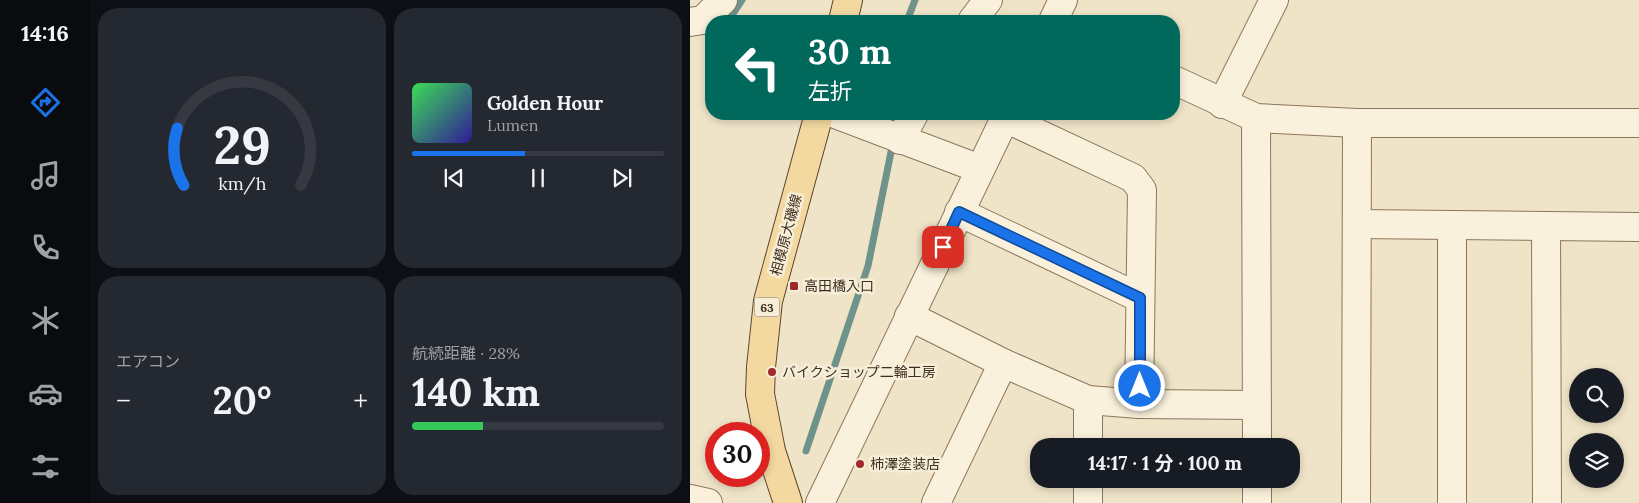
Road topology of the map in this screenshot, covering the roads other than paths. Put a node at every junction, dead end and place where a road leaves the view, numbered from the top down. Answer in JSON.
{"nodes":[{"id":1,"x":723,"y":0,"type":"edge"},
{"id":2,"x":848,"y":0,"type":"edge"},
{"id":3,"x":988,"y":0,"type":"edge"},
{"id":4,"x":1063,"y":0,"type":"edge"},
{"id":5,"x":1274,"y":0,"type":"edge"},
{"id":6,"x":710,"y":15,"type":"edge"},
{"id":7,"x":844,"y":15,"type":"edge"},
{"id":8,"x":977,"y":15,"type":"edge"},
{"id":9,"x":1057,"y":15,"type":"edge"},
{"id":10,"x":1180,"y":83,"type":"edge"},
{"id":11,"x":1222,"y":104,"type":"junction"},
{"id":12,"x":1256,"y":118,"type":"junction"},
{"id":13,"x":817,"y":120,"type":"edge"},
{"id":14,"x":850,"y":120,"type":"edge"},
{"id":15,"x":911,"y":120,"type":"edge"},
{"id":16,"x":1004,"y":120,"type":"edge"},
{"id":17,"x":1014,"y":120,"type":"edge"},
{"id":18,"x":1639,"y":122,"type":"edge"},
{"id":19,"x":1357,"y":123,"type":"junction"},
{"id":20,"x":900,"y":140,"type":"junction"},
{"id":21,"x":980,"y":169,"type":"junction"},
{"id":22,"x":959,"y":212,"type":"junction"},
{"id":23,"x":1357,"y":224,"type":"junction"},
{"id":24,"x":1452,"y":225,"type":"junction"},
{"id":25,"x":1546,"y":226,"type":"junction"},
{"id":26,"x":1639,"y":227,"type":"edge"},
{"id":27,"x":1140,"y":298,"type":"junction"},
{"id":28,"x":909,"y":316,"type":"junction"},
{"id":29,"x":1004,"y":363,"type":"junction"},
{"id":30,"x":1088,"y":400,"type":"junction"},
{"id":31,"x":1140,"y":404,"type":"junction"},
{"id":32,"x":1256,"y":405,"type":"junction"},
{"id":33,"x":1088,"y":438,"type":"edge"},
{"id":34,"x":1257,"y":438,"type":"edge"},
{"id":35,"x":1088,"y":488,"type":"edge"},
{"id":36,"x":1257,"y":488,"type":"edge"},
{"id":37,"x":690,"y":499,"type":"edge"},
{"id":38,"x":708,"y":503,"type":"edge"},
{"id":39,"x":788,"y":503,"type":"edge"},
{"id":40,"x":820,"y":503,"type":"edge"},
{"id":41,"x":936,"y":503,"type":"edge"},
{"id":42,"x":1088,"y":503,"type":"edge"},
{"id":43,"x":1257,"y":503,"type":"edge"},
{"id":44,"x":1356,"y":503,"type":"edge"},
{"id":45,"x":1452,"y":503,"type":"edge"},
{"id":46,"x":1547,"y":503,"type":"edge"}],
"edges":[{"from":1,"to":6,"type":"street"},
{"from":2,"to":7,"type":"main road"},
{"from":3,"to":8,"type":"street"},
{"from":4,"to":9,"type":"street"},
{"from":5,"to":11,"type":"street"},
{"from":10,"to":11,"type":"street"},
{"from":11,"to":12,"type":"street"},
{"from":12,"to":19,"type":"street"},
{"from":12,"to":32,"type":"street"},
{"from":13,"to":39,"type":"main road","name":"相模原大磯線","number":"63"},
{"from":14,"to":20,"type":"street"},
{"from":15,"to":20,"type":"street"},
{"from":16,"to":21,"type":"street"},
{"from":17,"to":27,"type":"street"},
{"from":18,"to":19,"type":"street"},
{"from":19,"to":23,"type":"street"},
{"from":20,"to":21,"type":"street"},
{"from":21,"to":22,"type":"street"},
{"from":22,"to":27,"type":"street"},
{"from":22,"to":28,"type":"street"},
{"from":23,"to":24,"type":"street"},
{"from":23,"to":44,"type":"street"},
{"from":24,"to":25,"type":"street"},
{"from":24,"to":45,"type":"street"},
{"from":25,"to":26,"type":"street"},
{"from":25,"to":46,"type":"street"},
{"from":27,"to":31,"type":"street"},
{"from":28,"to":29,"type":"street"},
{"from":28,"to":40,"type":"street"},
{"from":29,"to":30,"type":"street"},
{"from":29,"to":41,"type":"street"},
{"from":30,"to":31,"type":"street"},
{"from":30,"to":33,"type":"street"},
{"from":31,"to":32,"type":"street"},
{"from":32,"to":34,"type":"street"},
{"from":35,"to":42,"type":"street"},
{"from":36,"to":43,"type":"street"},
{"from":37,"to":38,"type":"street"}]}
